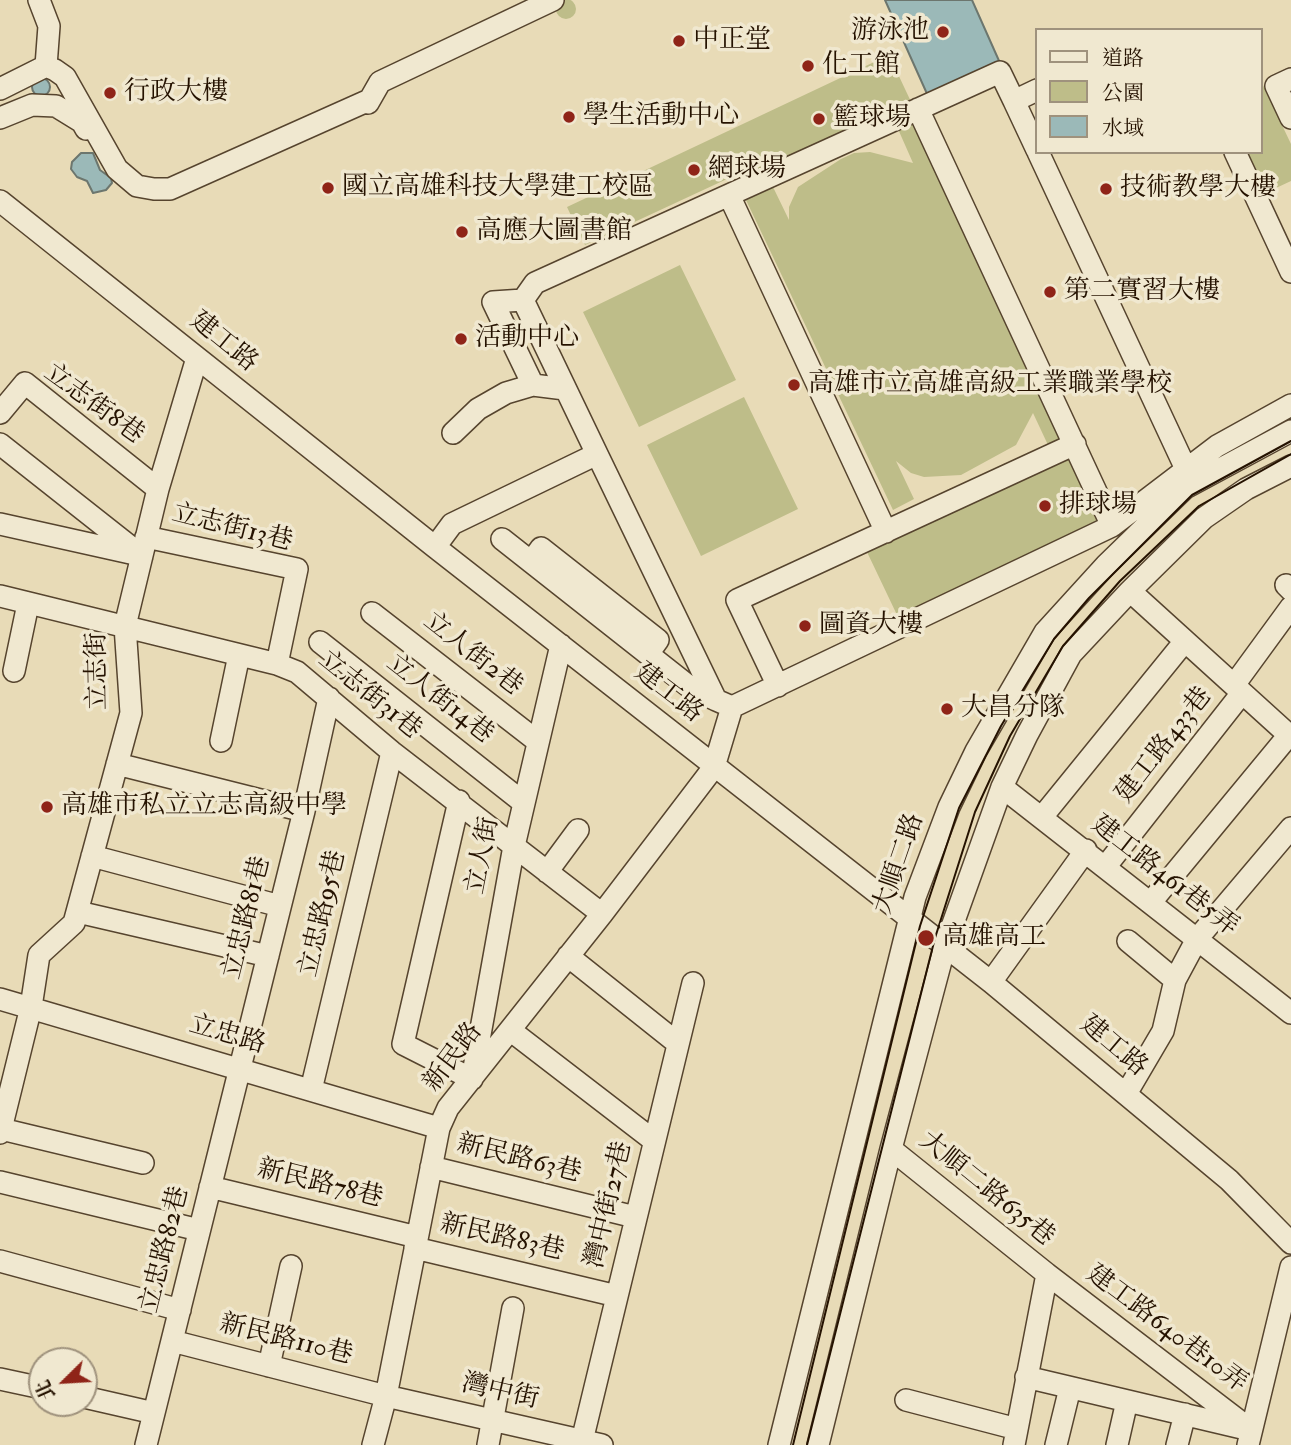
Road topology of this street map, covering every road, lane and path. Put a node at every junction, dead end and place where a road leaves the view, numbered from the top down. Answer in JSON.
{"nodes":[{"id":1,"x":39,"y":0,"type":"edge"},
{"id":2,"x":553,"y":0,"type":"edge"},
{"id":3,"x":46,"y":66,"type":"junction"},
{"id":4,"x":1283,"y":82,"type":"edge"},
{"id":5,"x":0,"y":89,"type":"edge"},
{"id":6,"x":1036,"y":90,"type":"edge"},
{"id":7,"x":1014,"y":101,"type":"junction"},
{"id":8,"x":368,"y":103,"type":"junction"},
{"id":9,"x":918,"y":109,"type":"junction"},
{"id":10,"x":0,"y":118,"type":"edge"},
{"id":11,"x":1291,"y":118,"type":"edge"},
{"id":12,"x":1036,"y":147,"type":"edge"},
{"id":13,"x":1039,"y":154,"type":"edge"},
{"id":14,"x":1236,"y":154,"type":"edge"},
{"id":15,"x":729,"y":195,"type":"junction"},
{"id":16,"x":0,"y":201,"type":"edge"},
{"id":17,"x":1291,"y":272,"type":"edge"},
{"id":18,"x":523,"y":300,"type":"junction"},
{"id":19,"x":197,"y":358,"type":"junction"},
{"id":20,"x":533,"y":384,"type":"junction"},
{"id":21,"x":565,"y":389,"type":"junction"},
{"id":22,"x":1291,"y":405,"type":"edge"},
{"id":23,"x":0,"y":413,"type":"edge"},
{"id":24,"x":1291,"y":431,"type":"edge"},
{"id":25,"x":453,"y":433,"type":"dead end"},
{"id":26,"x":0,"y":444,"type":"edge"},
{"id":27,"x":1075,"y":444,"type":"junction"},
{"id":28,"x":597,"y":454,"type":"junction"},
{"id":29,"x":1291,"y":466,"type":"edge"},
{"id":30,"x":1186,"y":469,"type":"junction"},
{"id":31,"x":159,"y":489,"type":"junction"},
{"id":32,"x":72,"y":500,"type":"junction"},
{"id":33,"x":0,"y":524,"type":"edge"},
{"id":34,"x":1112,"y":526,"type":"junction"},
{"id":35,"x":886,"y":532,"type":"junction"},
{"id":36,"x":60,"y":538,"type":"junction"},
{"id":37,"x":502,"y":538,"type":"dead end"},
{"id":38,"x":144,"y":546,"type":"junction"},
{"id":39,"x":435,"y":547,"type":"junction"},
{"id":40,"x":1130,"y":591,"type":"junction"},
{"id":41,"x":0,"y":596,"type":"edge"},
{"id":42,"x":28,"y":604,"type":"junction"},
{"id":43,"x":1291,"y":607,"type":"edge"},
{"id":44,"x":372,"y":613,"type":"dead end"},
{"id":45,"x":125,"y":626,"type":"junction"},
{"id":46,"x":1185,"y":641,"type":"junction"},
{"id":47,"x":320,"y":642,"type":"dead end"},
{"id":48,"x":561,"y":646,"type":"junction"},
{"id":49,"x":240,"y":655,"type":"junction"},
{"id":50,"x":277,"y":664,"type":"junction"},
{"id":51,"x":14,"y":671,"type":"dead end"},
{"id":52,"x":778,"y":686,"type":"junction"},
{"id":53,"x":1238,"y":689,"type":"junction"},
{"id":54,"x":328,"y":698,"type":"junction"},
{"id":55,"x":724,"y":703,"type":"junction"},
{"id":56,"x":1290,"y":736,"type":"edge"},
{"id":57,"x":221,"y":741,"type":"dead end"},
{"id":58,"x":537,"y":741,"type":"junction"},
{"id":59,"x":391,"y":752,"type":"junction"},
{"id":60,"x":117,"y":764,"type":"junction"},
{"id":61,"x":714,"y":766,"type":"junction"},
{"id":62,"x":1002,"y":787,"type":"junction"},
{"id":63,"x":459,"y":801,"type":"junction"},
{"id":64,"x":524,"y":803,"type":"junction"},
{"id":65,"x":304,"y":811,"type":"junction"},
{"id":66,"x":1042,"y":817,"type":"junction"},
{"id":67,"x":1291,"y":828,"type":"edge"},
{"id":68,"x":578,"y":830,"type":"dead end"},
{"id":69,"x":514,"y":846,"type":"junction"},
{"id":70,"x":1086,"y":850,"type":"junction"},
{"id":71,"x":92,"y":856,"type":"junction"},
{"id":72,"x":1106,"y":866,"type":"junction"},
{"id":73,"x":547,"y":872,"type":"junction"},
{"id":74,"x":1151,"y":902,"type":"junction"},
{"id":75,"x":280,"y":906,"type":"junction"},
{"id":76,"x":78,"y":912,"type":"junction"},
{"id":77,"x":602,"y":914,"type":"junction"},
{"id":78,"x":910,"y":918,"type":"junction"},
{"id":79,"x":1197,"y":939,"type":"junction"},
{"id":80,"x":1128,"y":941,"type":"dead end"},
{"id":81,"x":945,"y":946,"type":"junction"},
{"id":82,"x":268,"y":956,"type":"junction"},
{"id":83,"x":569,"y":956,"type":"junction"},
{"id":84,"x":1175,"y":980,"type":"junction"},
{"id":85,"x":991,"y":982,"type":"junction"},
{"id":86,"x":693,"y":983,"type":"dead end"},
{"id":87,"x":0,"y":999,"type":"edge"},
{"id":88,"x":31,"y":1007,"type":"junction"},
{"id":89,"x":1291,"y":1013,"type":"edge"},
{"id":90,"x":510,"y":1030,"type":"junction"},
{"id":91,"x":676,"y":1042,"type":"junction"},
{"id":92,"x":239,"y":1069,"type":"junction"},
{"id":93,"x":472,"y":1079,"type":"junction"},
{"id":94,"x":311,"y":1090,"type":"junction"},
{"id":95,"x":1126,"y":1094,"type":"junction"},
{"id":96,"x":439,"y":1128,"type":"junction"},
{"id":97,"x":1,"y":1131,"type":"edge"},
{"id":98,"x":653,"y":1140,"type":"junction"},
{"id":99,"x":891,"y":1149,"type":"junction"},
{"id":100,"x":143,"y":1163,"type":"dead end"},
{"id":101,"x":431,"y":1167,"type":"junction"},
{"id":102,"x":0,"y":1182,"type":"edge"},
{"id":103,"x":210,"y":1187,"type":"junction"},
{"id":104,"x":635,"y":1217,"type":"junction"},
{"id":105,"x":200,"y":1230,"type":"junction"},
{"id":106,"x":416,"y":1242,"type":"junction"},
{"id":107,"x":1291,"y":1243,"type":"edge"},
{"id":108,"x":0,"y":1261,"type":"edge"},
{"id":109,"x":291,"y":1266,"type":"dead end"},
{"id":110,"x":1291,"y":1266,"type":"edge"},
{"id":111,"x":1047,"y":1274,"type":"junction"},
{"id":112,"x":617,"y":1296,"type":"junction"},
{"id":113,"x":513,"y":1308,"type":"dead end"},
{"id":114,"x":180,"y":1310,"type":"junction"},
{"id":115,"x":172,"y":1341,"type":"junction"},
{"id":116,"x":269,"y":1366,"type":"junction"},
{"id":117,"x":1026,"y":1377,"type":"junction"},
{"id":118,"x":0,"y":1379,"type":"edge"},
{"id":119,"x":28,"y":1385,"type":"edge"},
{"id":120,"x":1070,"y":1388,"type":"junction"},
{"id":121,"x":386,"y":1396,"type":"junction"},
{"id":122,"x":98,"y":1400,"type":"edge"},
{"id":123,"x":906,"y":1400,"type":"dead end"},
{"id":124,"x":1127,"y":1401,"type":"junction"},
{"id":125,"x":154,"y":1413,"type":"junction"},
{"id":126,"x":1185,"y":1414,"type":"junction"},
{"id":127,"x":493,"y":1421,"type":"junction"},
{"id":128,"x":1015,"y":1437,"type":"edge"},
{"id":129,"x":1250,"y":1437,"type":"edge"},
{"id":130,"x":589,"y":1443,"type":"edge"},
{"id":131,"x":146,"y":1445,"type":"edge"},
{"id":132,"x":373,"y":1445,"type":"edge"},
{"id":133,"x":488,"y":1445,"type":"edge"},
{"id":134,"x":779,"y":1445,"type":"edge"},
{"id":135,"x":818,"y":1445,"type":"edge"},
{"id":136,"x":1056,"y":1445,"type":"edge"},
{"id":137,"x":1117,"y":1445,"type":"edge"},
{"id":138,"x":1177,"y":1445,"type":"edge"}],
"edges":[{"from":1,"to":3,"type":"street"},
{"from":2,"to":8,"type":"street"},
{"from":3,"to":5,"type":"street"},
{"from":3,"to":8,"type":"street"},
{"from":4,"to":11,"type":"street"},
{"from":6,"to":7,"type":"street"},
{"from":7,"to":9,"type":"street"},
{"from":7,"to":12,"type":"street"},
{"from":8,"to":10,"type":"street"},
{"from":9,"to":15,"type":"street"},
{"from":9,"to":27,"type":"street"},
{"from":13,"to":30,"type":"street"},
{"from":14,"to":17,"type":"street"},
{"from":15,"to":18,"type":"street"},
{"from":15,"to":35,"type":"street"},
{"from":16,"to":19,"type":"street","name":"建工路"},
{"from":18,"to":20,"type":"street"},
{"from":18,"to":21,"type":"street"},
{"from":19,"to":31,"type":"street","name":"立志街"},
{"from":19,"to":39,"type":"street","name":"建工路"},
{"from":20,"to":21,"type":"street"},
{"from":20,"to":25,"type":"street"},
{"from":21,"to":28,"type":"street"},
{"from":22,"to":30,"type":"street"},
{"from":23,"to":31,"type":"street","name":"立志街8巷"},
{"from":24,"to":78,"type":"street","name":"大順二路"},
{"from":26,"to":32,"type":"street"},
{"from":27,"to":34,"type":"street"},
{"from":27,"to":35,"type":"street"},
{"from":28,"to":39,"type":"street"},
{"from":28,"to":55,"type":"street"},
{"from":29,"to":40,"type":"street"},
{"from":30,"to":34,"type":"street"},
{"from":31,"to":38,"type":"street","name":"立志街"},
{"from":32,"to":36,"type":"street"},
{"from":32,"to":38,"type":"street"},
{"from":33,"to":36,"type":"street"},
{"from":34,"to":52,"type":"street"},
{"from":35,"to":52,"type":"street"},
{"from":36,"to":38,"type":"street"},
{"from":37,"to":55,"type":"street"},
{"from":38,"to":45,"type":"street","name":"立志街"},
{"from":38,"to":50,"type":"street","name":"立志街13巷"},
{"from":39,"to":48,"type":"street","name":"建工路"},
{"from":40,"to":46,"type":"street"},
{"from":40,"to":62,"type":"street"},
{"from":41,"to":42,"type":"street","name":"立志街31巷"},
{"from":42,"to":45,"type":"street","name":"立志街31巷"},
{"from":42,"to":51,"type":"street"},
{"from":43,"to":53,"type":"street","name":"建工路433巷"},
{"from":44,"to":58,"type":"street","name":"立人街2巷"},
{"from":45,"to":49,"type":"street","name":"立志街31巷"},
{"from":45,"to":60,"type":"street","name":"立志街"},
{"from":46,"to":53,"type":"street"},
{"from":46,"to":66,"type":"street"},
{"from":47,"to":64,"type":"street","name":"立人街14巷"},
{"from":48,"to":58,"type":"street","name":"立人街"},
{"from":48,"to":61,"type":"street","name":"建工路"},
{"from":49,"to":50,"type":"street","name":"立志街31巷"},
{"from":49,"to":57,"type":"street"},
{"from":50,"to":54,"type":"street","name":"立志街31巷"},
{"from":52,"to":55,"type":"street"},
{"from":53,"to":56,"type":"street"},
{"from":53,"to":72,"type":"street","name":"建工路433巷"},
{"from":54,"to":59,"type":"street","name":"立志街31巷"},
{"from":54,"to":65,"type":"street","name":"立忠路81巷"},
{"from":55,"to":61,"type":"street"},
{"from":56,"to":74,"type":"street"},
{"from":58,"to":64,"type":"street","name":"立人街"},
{"from":59,"to":63,"type":"street","name":"立志街31巷"},
{"from":59,"to":94,"type":"street","name":"立忠路95巷"},
{"from":60,"to":65,"type":"street"},
{"from":60,"to":71,"type":"street","name":"立志街"},
{"from":61,"to":77,"type":"street","name":"新民路"},
{"from":61,"to":78,"type":"street","name":"建工路"},
{"from":62,"to":66,"type":"street","name":"建工路461巷5弄"},
{"from":62,"to":81,"type":"street"},
{"from":63,"to":69,"type":"street","name":"立志街31巷"},
{"from":63,"to":93,"type":"street"},
{"from":64,"to":69,"type":"street","name":"立人街"},
{"from":65,"to":75,"type":"street","name":"立忠路81巷"},
{"from":66,"to":70,"type":"street","name":"建工路461巷5弄"},
{"from":67,"to":79,"type":"street"},
{"from":68,"to":73,"type":"street"},
{"from":69,"to":73,"type":"street","name":"立志街31巷"},
{"from":69,"to":93,"type":"street","name":"立人街"},
{"from":70,"to":72,"type":"street","name":"建工路461巷5弄"},
{"from":70,"to":85,"type":"street"},
{"from":71,"to":75,"type":"street"},
{"from":71,"to":76,"type":"street","name":"立志街"},
{"from":72,"to":74,"type":"street","name":"建工路461巷5弄"},
{"from":73,"to":77,"type":"street","name":"立志街31巷"},
{"from":74,"to":79,"type":"street","name":"建工路461巷5弄"},
{"from":75,"to":82,"type":"street","name":"立忠路81巷"},
{"from":76,"to":82,"type":"street"},
{"from":76,"to":88,"type":"street","name":"立志街"},
{"from":77,"to":83,"type":"street","name":"新民路"},
{"from":78,"to":81,"type":"street","name":"建工路"},
{"from":78,"to":134,"type":"street","name":"大順二路"},
{"from":79,"to":84,"type":"street"},
{"from":79,"to":89,"type":"street","name":"建工路461巷5弄"},
{"from":80,"to":84,"type":"street"},
{"from":81,"to":85,"type":"street","name":"建工路"},
{"from":81,"to":99,"type":"street"},
{"from":82,"to":92,"type":"street","name":"立忠路81巷"},
{"from":83,"to":90,"type":"street","name":"新民路"},
{"from":83,"to":91,"type":"street"},
{"from":84,"to":95,"type":"street"},
{"from":85,"to":95,"type":"street","name":"建工路"},
{"from":86,"to":91,"type":"street","name":"灣中街27巷"},
{"from":87,"to":88,"type":"street","name":"立忠路"},
{"from":88,"to":92,"type":"street","name":"立忠路"},
{"from":88,"to":97,"type":"street","name":"立志街"},
{"from":90,"to":93,"type":"street","name":"新民路"},
{"from":90,"to":98,"type":"street"},
{"from":91,"to":98,"type":"street","name":"灣中街27巷"},
{"from":92,"to":94,"type":"street","name":"立忠路"},
{"from":92,"to":103,"type":"street","name":"立忠路82巷"},
{"from":93,"to":96,"type":"street","name":"新民路"},
{"from":94,"to":96,"type":"street","name":"立忠路"},
{"from":95,"to":107,"type":"street","name":"建工路"},
{"from":96,"to":101,"type":"street","name":"新民路"},
{"from":97,"to":100,"type":"street"},
{"from":98,"to":104,"type":"street","name":"灣中街27巷"},
{"from":99,"to":111,"type":"street","name":"大順二路635巷"},
{"from":99,"to":135,"type":"street"},
{"from":101,"to":104,"type":"street","name":"新民路63巷"},
{"from":101,"to":106,"type":"street","name":"新民路"},
{"from":102,"to":105,"type":"street"},
{"from":103,"to":105,"type":"street","name":"立忠路82巷"},
{"from":103,"to":106,"type":"street","name":"新民路78巷"},
{"from":104,"to":112,"type":"street","name":"灣中街27巷"},
{"from":105,"to":114,"type":"street","name":"立忠路82巷"},
{"from":106,"to":112,"type":"street","name":"新民路83巷"},
{"from":106,"to":121,"type":"street","name":"新民路"},
{"from":108,"to":114,"type":"street"},
{"from":109,"to":116,"type":"street"},
{"from":110,"to":129,"type":"street"},
{"from":111,"to":117,"type":"street"},
{"from":111,"to":129,"type":"street","name":"建工路640巷10弄"},
{"from":112,"to":130,"type":"street","name":"灣中街27巷"},
{"from":113,"to":127,"type":"street"},
{"from":114,"to":115,"type":"street","name":"立忠路82巷"},
{"from":115,"to":116,"type":"street","name":"新民路110巷"},
{"from":115,"to":125,"type":"street","name":"立忠路82巷"},
{"from":116,"to":121,"type":"street","name":"新民路110巷"},
{"from":117,"to":120,"type":"street"},
{"from":117,"to":128,"type":"street"},
{"from":118,"to":119,"type":"street"},
{"from":120,"to":124,"type":"street"},
{"from":120,"to":136,"type":"street"},
{"from":121,"to":127,"type":"street","name":"灣中街"},
{"from":121,"to":132,"type":"street","name":"新民路"},
{"from":122,"to":125,"type":"street"},
{"from":123,"to":128,"type":"street"},
{"from":124,"to":126,"type":"street"},
{"from":124,"to":137,"type":"street"},
{"from":125,"to":131,"type":"street","name":"立忠路82巷"},
{"from":126,"to":129,"type":"street"},
{"from":126,"to":138,"type":"street"},
{"from":127,"to":130,"type":"street","name":"灣中街"},
{"from":127,"to":133,"type":"street"}]}
